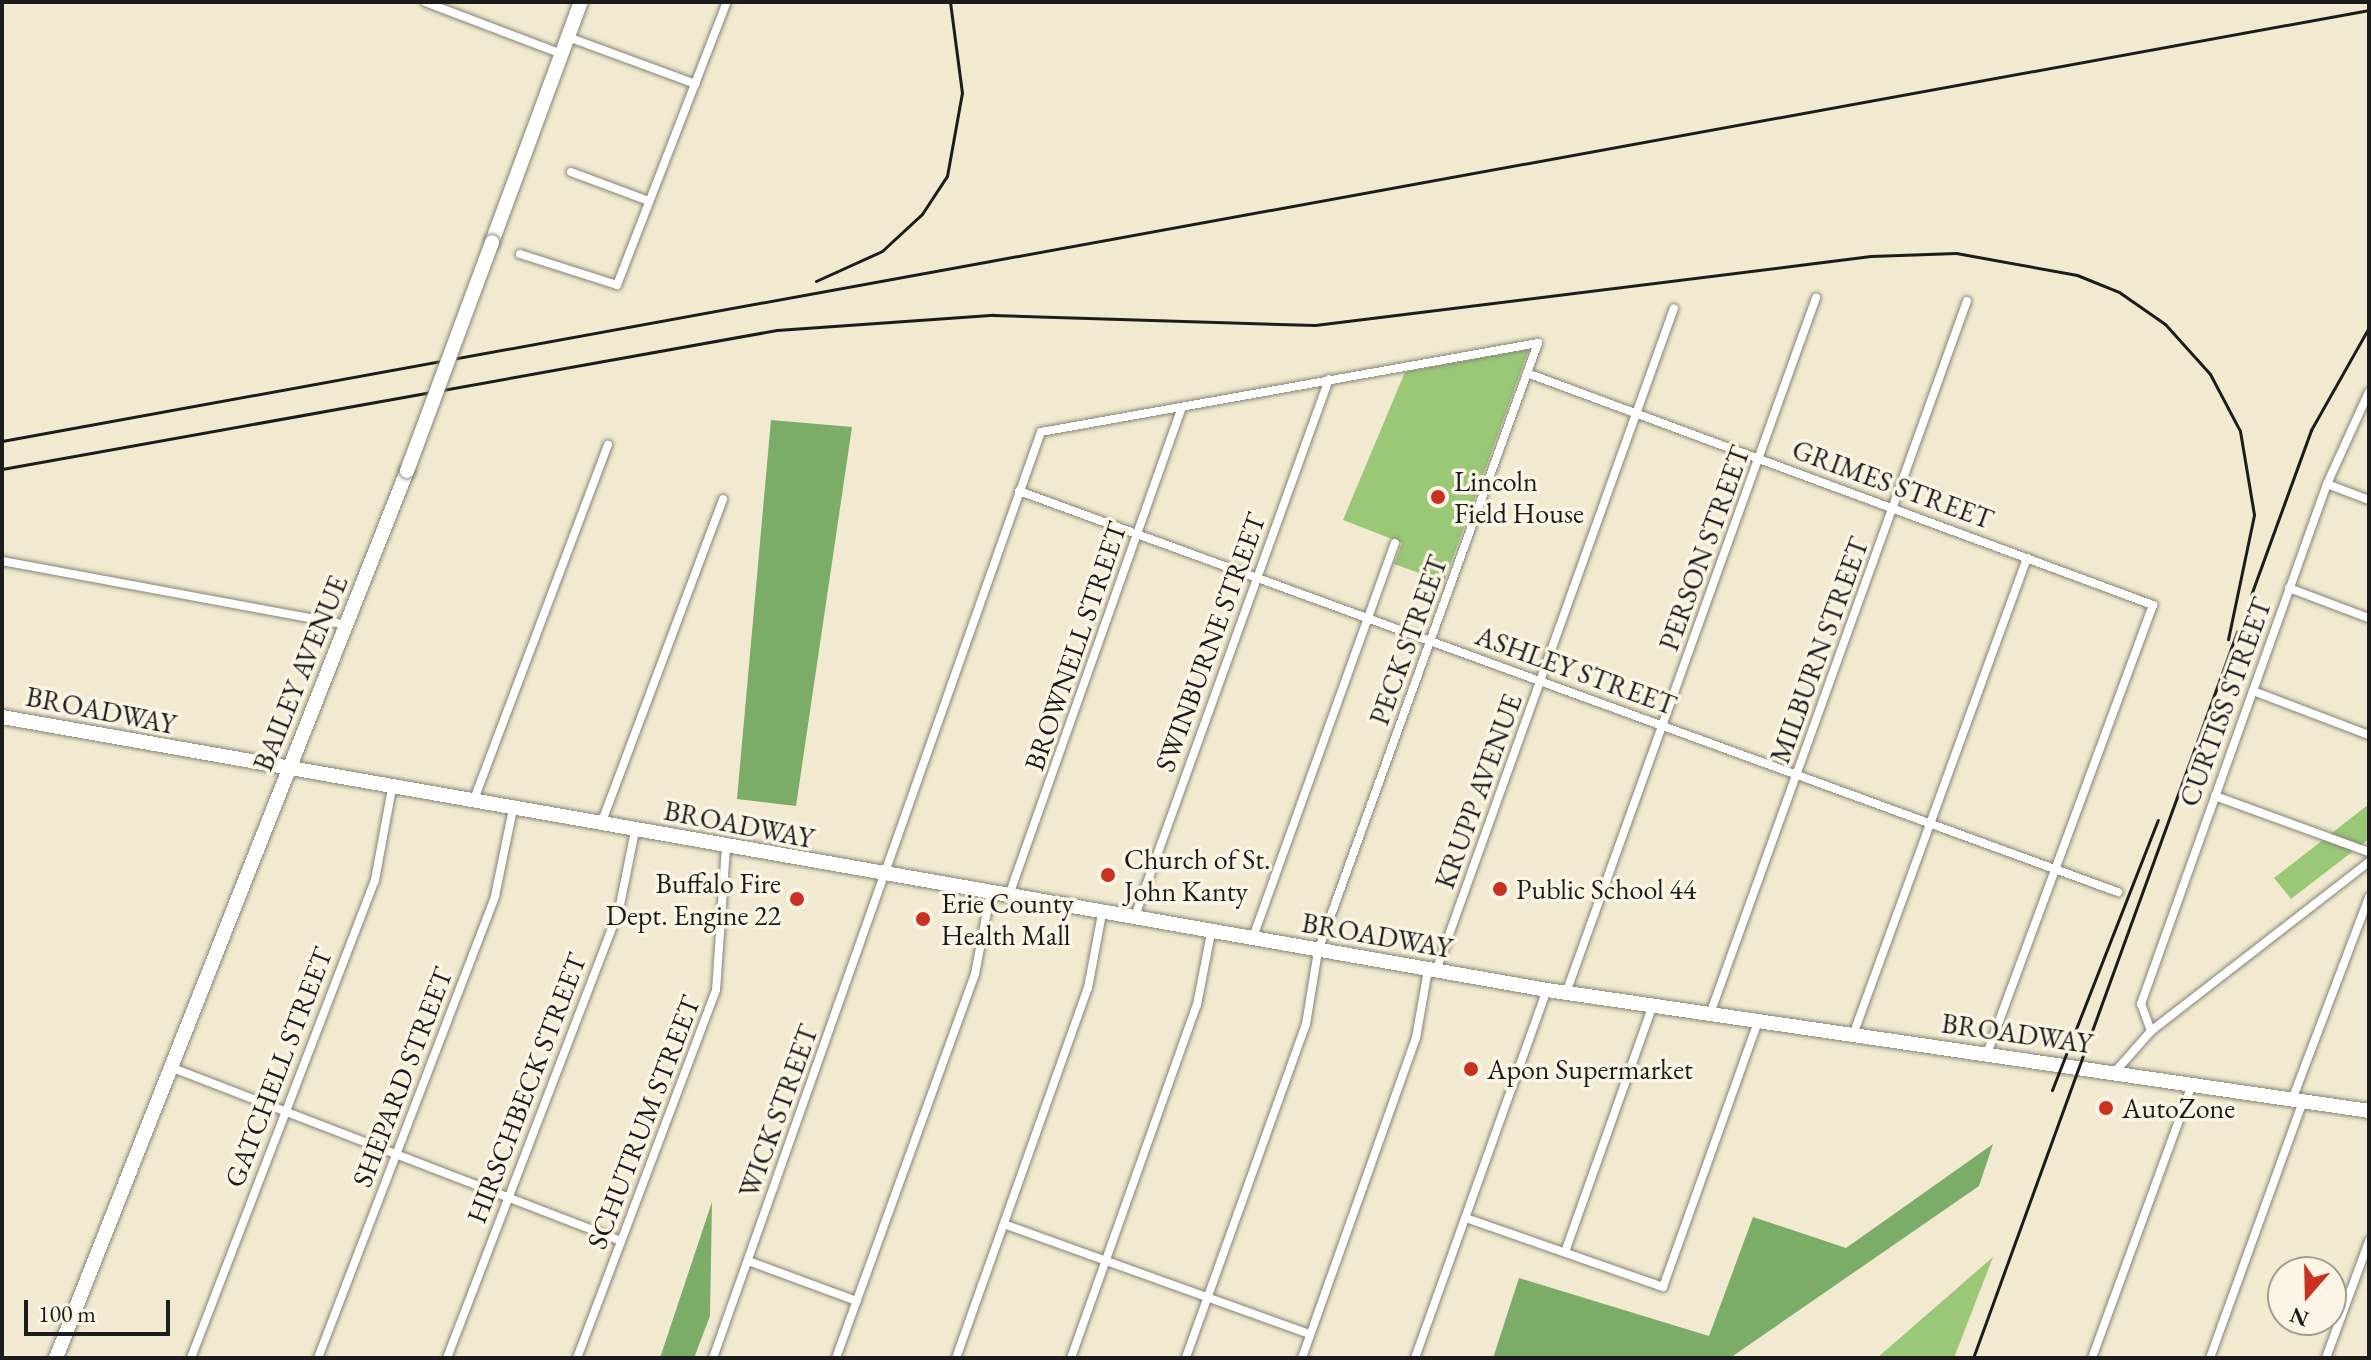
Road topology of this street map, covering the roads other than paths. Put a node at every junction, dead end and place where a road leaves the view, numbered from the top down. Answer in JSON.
{"nodes":[{"id":1,"x":425,"y":2,"type":"edge"},
{"id":2,"x":581,"y":2,"type":"edge"},
{"id":3,"x":727,"y":2,"type":"edge"},
{"id":4,"x":568,"y":37,"type":"junction"},
{"id":5,"x":562,"y":54,"type":"junction"},
{"id":6,"x":696,"y":84,"type":"junction"},
{"id":7,"x":571,"y":172,"type":"dead end"},
{"id":8,"x":649,"y":201,"type":"junction"},
{"id":9,"x":520,"y":254,"type":"dead end"},
{"id":10,"x":1816,"y":298,"type":"dead end"},
{"id":11,"x":1967,"y":301,"type":"dead end"},
{"id":12,"x":1674,"y":308,"type":"dead end"},
{"id":13,"x":1527,"y":373,"type":"junction"},
{"id":14,"x":1329,"y":379,"type":"junction"},
{"id":15,"x":2369,"y":392,"type":"edge"},
{"id":16,"x":1182,"y":407,"type":"junction"},
{"id":17,"x":1638,"y":413,"type":"junction"},
{"id":18,"x":608,"y":445,"type":"dead end"},
{"id":19,"x":1760,"y":459,"type":"junction"},
{"id":20,"x":2327,"y":484,"type":"junction"},
{"id":21,"x":1019,"y":491,"type":"junction"},
{"id":22,"x":723,"y":499,"type":"dead end"},
{"id":23,"x":2369,"y":500,"type":"edge"},
{"id":24,"x":1894,"y":509,"type":"junction"},
{"id":25,"x":1138,"y":534,"type":"junction"},
{"id":26,"x":1395,"y":543,"type":"dead end"},
{"id":27,"x":2027,"y":558,"type":"junction"},
{"id":28,"x":2,"y":561,"type":"edge"},
{"id":29,"x":1257,"y":576,"type":"junction"},
{"id":30,"x":2289,"y":588,"type":"junction"},
{"id":31,"x":1368,"y":617,"type":"junction"},
{"id":32,"x":2369,"y":618,"type":"edge"},
{"id":33,"x":348,"y":625,"type":"junction"},
{"id":34,"x":1431,"y":640,"type":"junction"},
{"id":35,"x":1541,"y":680,"type":"junction"},
{"id":36,"x":2253,"y":691,"type":"junction"},
{"id":37,"x":2,"y":717,"type":"edge"},
{"id":38,"x":1664,"y":725,"type":"junction"},
{"id":39,"x":2369,"y":735,"type":"edge"},
{"id":40,"x":289,"y":772,"type":"junction"},
{"id":41,"x":1797,"y":774,"type":"junction"},
{"id":42,"x":392,"y":788,"type":"junction"},
{"id":43,"x":2215,"y":796,"type":"junction"},
{"id":44,"x":473,"y":802,"type":"junction"},
{"id":45,"x":513,"y":809,"type":"junction"},
{"id":46,"x":1931,"y":824,"type":"junction"},
{"id":47,"x":601,"y":825,"type":"junction"},
{"id":48,"x":635,"y":831,"type":"junction"},
{"id":49,"x":726,"y":847,"type":"junction"},
{"id":50,"x":2369,"y":852,"type":"edge"},
{"id":51,"x":2369,"y":862,"type":"edge"},
{"id":52,"x":2055,"y":868,"type":"junction"},
{"id":53,"x":879,"y":877,"type":"junction"},
{"id":54,"x":2118,"y":892,"type":"dead end"},
{"id":55,"x":990,"y":896,"type":"junction"},
{"id":56,"x":2369,"y":897,"type":"edge"},
{"id":57,"x":1008,"y":899,"type":"junction"},
{"id":58,"x":1102,"y":914,"type":"junction"},
{"id":59,"x":1134,"y":920,"type":"junction"},
{"id":60,"x":1211,"y":933,"type":"junction"},
{"id":61,"x":1252,"y":940,"type":"junction"},
{"id":62,"x":1318,"y":951,"type":"junction"},
{"id":63,"x":1432,"y":970,"type":"junction"},
{"id":64,"x":1547,"y":990,"type":"junction"},
{"id":65,"x":1566,"y":993,"type":"junction"},
{"id":66,"x":1653,"y":1005,"type":"junction"},
{"id":67,"x":1710,"y":1014,"type":"junction"},
{"id":68,"x":1758,"y":1021,"type":"junction"},
{"id":69,"x":2151,"y":1031,"type":"junction"},
{"id":70,"x":1853,"y":1035,"type":"junction"},
{"id":71,"x":1987,"y":1054,"type":"junction"},
{"id":72,"x":170,"y":1067,"type":"junction"},
{"id":73,"x":2114,"y":1073,"type":"junction"},
{"id":74,"x":2192,"y":1085,"type":"junction"},
{"id":75,"x":2298,"y":1100,"type":"junction"},
{"id":76,"x":284,"y":1110,"type":"junction"},
{"id":77,"x":2369,"y":1111,"type":"edge"},
{"id":78,"x":396,"y":1154,"type":"junction"},
{"id":79,"x":508,"y":1197,"type":"junction"},
{"id":80,"x":1466,"y":1218,"type":"junction"},
{"id":81,"x":1004,"y":1224,"type":"junction"},
{"id":82,"x":621,"y":1241,"type":"junction"},
{"id":83,"x":2369,"y":1241,"type":"edge"},
{"id":84,"x":1565,"y":1252,"type":"junction"},
{"id":85,"x":1106,"y":1260,"type":"junction"},
{"id":86,"x":748,"y":1261,"type":"junction"},
{"id":87,"x":1208,"y":1296,"type":"junction"},
{"id":88,"x":857,"y":1301,"type":"junction"},
{"id":89,"x":1310,"y":1334,"type":"junction"},
{"id":90,"x":56,"y":1358,"type":"edge"},
{"id":91,"x":191,"y":1358,"type":"edge"},
{"id":92,"x":318,"y":1358,"type":"edge"},
{"id":93,"x":447,"y":1358,"type":"edge"},
{"id":94,"x":577,"y":1358,"type":"edge"},
{"id":95,"x":713,"y":1358,"type":"edge"},
{"id":96,"x":836,"y":1358,"type":"edge"},
{"id":97,"x":956,"y":1358,"type":"edge"},
{"id":98,"x":1071,"y":1358,"type":"edge"},
{"id":99,"x":1186,"y":1358,"type":"edge"},
{"id":100,"x":1302,"y":1358,"type":"edge"},
{"id":101,"x":1415,"y":1358,"type":"edge"},
{"id":102,"x":2092,"y":1358,"type":"edge"},
{"id":103,"x":2210,"y":1358,"type":"edge"},
{"id":104,"x":2326,"y":1358,"type":"edge"}],
"edges":[{"from":1,"to":5,"type":"street"},
{"from":2,"to":4,"type":"main road","name":"BAILEY AVENUE"},
{"from":3,"to":6,"type":"street"},
{"from":4,"to":5,"type":"main road","name":"BAILEY AVENUE"},
{"from":4,"to":6,"type":"street"},
{"from":5,"to":33,"type":"main road","name":"BAILEY AVENUE","bridge":true},
{"from":6,"to":8,"type":"street"},
{"from":7,"to":8,"type":"street"},
{"from":8,"to":9,"type":"street"},
{"from":10,"to":19,"type":"street","name":"PERSON STREET"},
{"from":11,"to":24,"type":"street","name":"MILBURN STREET"},
{"from":12,"to":17,"type":"street","name":"KRUPP AVENUE"},
{"from":13,"to":14,"type":"street","name":"PECK STREET"},
{"from":13,"to":17,"type":"street","name":"GRIMES STREET"},
{"from":13,"to":34,"type":"street","name":"PECK STREET"},
{"from":14,"to":16,"type":"street"},
{"from":14,"to":29,"type":"street","name":"SWINBURNE STREET"},
{"from":15,"to":20,"type":"street","name":"CURTISS STREET"},
{"from":16,"to":21,"type":"street","name":"WICK STREET"},
{"from":16,"to":25,"type":"street","name":"BROWNELL STREET"},
{"from":17,"to":19,"type":"street","name":"GRIMES STREET"},
{"from":17,"to":35,"type":"street","name":"KRUPP AVENUE"},
{"from":18,"to":44,"type":"street"},
{"from":19,"to":24,"type":"street","name":"GRIMES STREET"},
{"from":19,"to":38,"type":"street","name":"PERSON STREET"},
{"from":20,"to":23,"type":"street"},
{"from":20,"to":30,"type":"street","name":"CURTISS STREET"},
{"from":21,"to":25,"type":"street","name":"ASHLEY STREET"},
{"from":21,"to":53,"type":"street","name":"WICK STREET"},
{"from":22,"to":47,"type":"street"},
{"from":24,"to":27,"type":"street","name":"GRIMES STREET"},
{"from":24,"to":41,"type":"street","name":"MILBURN STREET"},
{"from":25,"to":29,"type":"street","name":"ASHLEY STREET"},
{"from":25,"to":57,"type":"street","name":"BROWNELL STREET"},
{"from":26,"to":31,"type":"street"},
{"from":27,"to":46,"type":"street"},
{"from":27,"to":52,"type":"street","name":"GRIMES STREET"},
{"from":28,"to":33,"type":"street"},
{"from":29,"to":31,"type":"street","name":"ASHLEY STREET"},
{"from":29,"to":59,"type":"street","name":"SWINBURNE STREET"},
{"from":30,"to":32,"type":"street"},
{"from":30,"to":36,"type":"street","name":"CURTISS STREET"},
{"from":31,"to":34,"type":"street","name":"ASHLEY STREET"},
{"from":31,"to":61,"type":"street"},
{"from":33,"to":40,"type":"main road","name":"BAILEY AVENUE"},
{"from":34,"to":35,"type":"street","name":"ASHLEY STREET"},
{"from":34,"to":62,"type":"street","name":"PECK STREET"},
{"from":35,"to":38,"type":"street","name":"ASHLEY STREET"},
{"from":35,"to":63,"type":"street","name":"KRUPP AVENUE"},
{"from":36,"to":39,"type":"street"},
{"from":36,"to":43,"type":"street","name":"CURTISS STREET"},
{"from":37,"to":40,"type":"main road","name":"BROADWAY"},
{"from":38,"to":41,"type":"street","name":"ASHLEY STREET"},
{"from":38,"to":65,"type":"street","name":"PERSON STREET"},
{"from":40,"to":42,"type":"main road","name":"BROADWAY"},
{"from":40,"to":72,"type":"main road","name":"BAILEY AVENUE"},
{"from":41,"to":46,"type":"street","name":"ASHLEY STREET"},
{"from":41,"to":67,"type":"street","name":"MILBURN STREET"},
{"from":42,"to":44,"type":"main road","name":"BROADWAY"},
{"from":42,"to":76,"type":"street","name":"GATCHELL STREET"},
{"from":43,"to":50,"type":"street"},
{"from":43,"to":69,"type":"street","name":"CURTISS STREET"},
{"from":44,"to":45,"type":"main road","name":"BROADWAY"},
{"from":45,"to":47,"type":"main road","name":"BROADWAY"},
{"from":45,"to":78,"type":"street","name":"SHEPARD STREET"},
{"from":46,"to":52,"type":"street","name":"ASHLEY STREET"},
{"from":46,"to":70,"type":"street"},
{"from":47,"to":48,"type":"main road","name":"BROADWAY"},
{"from":48,"to":49,"type":"main road","name":"BROADWAY"},
{"from":48,"to":79,"type":"street","name":"HIRSCHBECK STREET"},
{"from":49,"to":53,"type":"main road","name":"BROADWAY"},
{"from":49,"to":82,"type":"street","name":"SCHUTRUM STREET"},
{"from":51,"to":69,"type":"street"},
{"from":52,"to":54,"type":"street","name":"ASHLEY STREET"},
{"from":52,"to":71,"type":"street"},
{"from":53,"to":55,"type":"main road","name":"BROADWAY"},
{"from":53,"to":86,"type":"street","name":"WICK STREET"},
{"from":55,"to":57,"type":"main road","name":"BROADWAY"},
{"from":55,"to":88,"type":"street"},
{"from":56,"to":75,"type":"street"},
{"from":57,"to":58,"type":"main road","name":"BROADWAY"},
{"from":58,"to":59,"type":"main road","name":"BROADWAY"},
{"from":58,"to":81,"type":"street"},
{"from":59,"to":60,"type":"main road","name":"BROADWAY"},
{"from":60,"to":61,"type":"main road","name":"BROADWAY"},
{"from":60,"to":85,"type":"street"},
{"from":61,"to":62,"type":"main road","name":"BROADWAY"},
{"from":62,"to":63,"type":"main road","name":"BROADWAY"},
{"from":62,"to":87,"type":"street","name":"PECK STREET"},
{"from":63,"to":64,"type":"main road","name":"BROADWAY"},
{"from":63,"to":89,"type":"street","name":"KRUPP AVENUE"},
{"from":64,"to":65,"type":"main road","name":"BROADWAY"},
{"from":64,"to":80,"type":"street"},
{"from":65,"to":66,"type":"main road","name":"BROADWAY"},
{"from":66,"to":67,"type":"main road","name":"BROADWAY"},
{"from":66,"to":84,"type":"street"},
{"from":67,"to":68,"type":"main road","name":"BROADWAY"},
{"from":68,"to":70,"type":"main road","name":"BROADWAY"},
{"from":68,"to":84,"type":"street"},
{"from":69,"to":73,"type":"street"},
{"from":70,"to":71,"type":"main road","name":"BROADWAY"},
{"from":71,"to":73,"type":"main road","name":"BROADWAY"},
{"from":72,"to":76,"type":"street"},
{"from":72,"to":90,"type":"main road","name":"BAILEY AVENUE"},
{"from":73,"to":74,"type":"main road","name":"BROADWAY"},
{"from":74,"to":75,"type":"main road","name":"BROADWAY"},
{"from":74,"to":102,"type":"street"},
{"from":75,"to":77,"type":"main road","name":"BROADWAY"},
{"from":75,"to":103,"type":"street"},
{"from":76,"to":78,"type":"street"},
{"from":76,"to":91,"type":"street","name":"GATCHELL STREET"},
{"from":78,"to":79,"type":"street"},
{"from":78,"to":92,"type":"street","name":"SHEPARD STREET"},
{"from":79,"to":82,"type":"street"},
{"from":79,"to":93,"type":"street","name":"HIRSCHBECK STREET"},
{"from":80,"to":84,"type":"street"},
{"from":80,"to":101,"type":"street"},
{"from":81,"to":85,"type":"street"},
{"from":81,"to":97,"type":"street"},
{"from":82,"to":94,"type":"street","name":"SCHUTRUM STREET"},
{"from":83,"to":104,"type":"street"},
{"from":85,"to":87,"type":"street"},
{"from":85,"to":98,"type":"street"},
{"from":86,"to":88,"type":"street"},
{"from":86,"to":95,"type":"street","name":"WICK STREET"},
{"from":87,"to":89,"type":"street"},
{"from":87,"to":99,"type":"street","name":"PECK STREET"},
{"from":88,"to":96,"type":"street"},
{"from":89,"to":100,"type":"street","name":"KRUPP AVENUE"}]}
